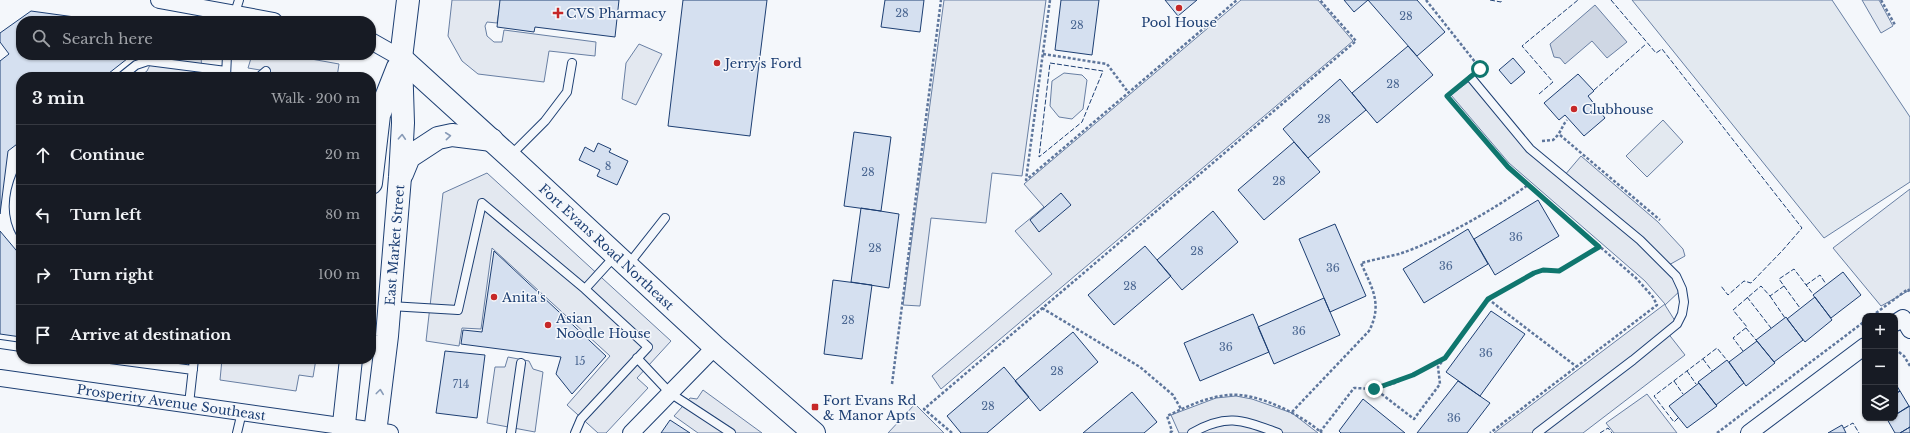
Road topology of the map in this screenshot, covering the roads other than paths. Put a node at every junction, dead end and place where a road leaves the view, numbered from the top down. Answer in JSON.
{"nodes":[{"id":1,"x":408,"y":0,"type":"edge"},
{"id":2,"x":165,"y":1,"type":"edge"},
{"id":3,"x":236,"y":12,"type":"edge"},
{"id":4,"x":253,"y":16,"type":"edge"},
{"id":5,"x":376,"y":44,"type":"edge"},
{"id":6,"x":401,"y":58,"type":"junction"},
{"id":7,"x":227,"y":60,"type":"edge"},
{"id":8,"x":572,"y":63,"type":"dead end"},
{"id":9,"x":127,"y":72,"type":"edge"},
{"id":10,"x":214,"y":72,"type":"edge"},
{"id":11,"x":226,"y":72,"type":"edge"},
{"id":12,"x":1468,"y":81,"type":"road end"},
{"id":13,"x":376,"y":140,"type":"edge"},
{"id":14,"x":492,"y":140,"type":"junction"},
{"id":15,"x":510,"y":156,"type":"junction"},
{"id":16,"x":400,"y":177,"type":"junction"},
{"id":17,"x":16,"y":187,"type":"edge"},
{"id":18,"x":665,"y":218,"type":"dead end"},
{"id":19,"x":16,"y":223,"type":"edge"},
{"id":20,"x":621,"y":261,"type":"junction"},
{"id":21,"x":584,"y":289,"type":"junction"},
{"id":22,"x":389,"y":306,"type":"junction"},
{"id":23,"x":1898,"y":321,"type":"edge"},
{"id":24,"x":1910,"y":330,"type":"edge"},
{"id":25,"x":0,"y":344,"type":"edge"},
{"id":26,"x":16,"y":346,"type":"edge"},
{"id":27,"x":714,"y":347,"type":"junction"},
{"id":28,"x":1862,"y":348,"type":"edge"},
{"id":29,"x":637,"y":358,"type":"junction"},
{"id":30,"x":521,"y":363,"type":"dead end"},
{"id":31,"x":148,"y":364,"type":"edge"},
{"id":32,"x":194,"y":364,"type":"edge"},
{"id":33,"x":350,"y":364,"type":"edge"},
{"id":34,"x":193,"y":370,"type":"junction"},
{"id":35,"x":0,"y":378,"type":"edge"},
{"id":36,"x":670,"y":393,"type":"junction"},
{"id":37,"x":189,"y":404,"type":"junction"},
{"id":38,"x":242,"y":412,"type":"junction"},
{"id":39,"x":343,"y":430,"type":"edge"},
{"id":40,"x":380,"y":432,"type":"edge"},
{"id":41,"x":237,"y":433,"type":"edge"},
{"id":42,"x":511,"y":433,"type":"edge"},
{"id":43,"x":575,"y":433,"type":"edge"},
{"id":44,"x":631,"y":433,"type":"edge"},
{"id":45,"x":731,"y":433,"type":"edge"},
{"id":46,"x":812,"y":433,"type":"edge"},
{"id":47,"x":1192,"y":433,"type":"edge"},
{"id":48,"x":1278,"y":433,"type":"edge"},
{"id":49,"x":1537,"y":433,"type":"edge"},
{"id":50,"x":1749,"y":433,"type":"edge"}],
"edges":[{"from":1,"to":6,"type":"main road","name":"East Market Street"},
{"from":2,"to":3,"type":"street"},
{"from":3,"to":4,"type":"street"},
{"from":5,"to":6,"type":"street"},
{"from":6,"to":13,"type":"main road","name":"East Market Street"},
{"from":6,"to":14,"type":"main road","name":"Fort Evans Road Northeast"},
{"from":16,"to":6,"type":"main road","name":"East Market Street","one_way":true},
{"from":7,"to":11,"type":"lane"},
{"from":8,"to":15,"type":"lane"},
{"from":9,"to":10,"type":"lane"},
{"from":12,"to":49,"type":"lane"},
{"from":14,"to":15,"type":"main road","name":"Fort Evans Road Northeast"},
{"from":16,"to":14,"type":"main road","one_way":true},
{"from":15,"to":20,"type":"main road","name":"Fort Evans Road Northeast"},
{"from":16,"to":22,"type":"main road","name":"East Market Street"},
{"from":17,"to":19,"type":"lane"},
{"from":18,"to":20,"type":"lane"},
{"from":20,"to":21,"type":"lane"},
{"from":20,"to":27,"type":"main road","name":"Fort Evans Road Northeast"},
{"from":21,"to":22,"type":"lane"},
{"from":21,"to":29,"type":"lane"},
{"from":40,"to":22,"type":"main road","name":"East Market Street","one_way":true},
{"from":23,"to":24,"type":"street"},
{"from":25,"to":26,"type":"lane"},
{"from":27,"to":36,"type":"street"},
{"from":27,"to":46,"type":"main road","name":"Fort Evans Road Northeast"},
{"from":28,"to":50,"type":"street"},
{"from":29,"to":36,"type":"lane"},
{"from":29,"to":43,"type":"lane"},
{"from":30,"to":42,"type":"lane"},
{"from":31,"to":34,"type":"lane"},
{"from":32,"to":34,"type":"lane"},
{"from":33,"to":39,"type":"main road"},
{"from":34,"to":37,"type":"lane"},
{"from":35,"to":37,"type":"street","name":"Prosperity Avenue Southeast"},
{"from":36,"to":44,"type":"street"},
{"from":36,"to":45,"type":"lane"},
{"from":37,"to":38,"type":"street","name":"Prosperity Avenue Southeast"},
{"from":38,"to":39,"type":"street","name":"Prosperity Avenue Southeast"},
{"from":38,"to":41,"type":"lane"},
{"from":39,"to":40,"type":"street","name":"East Market Street"},
{"from":47,"to":48,"type":"lane"}]}
